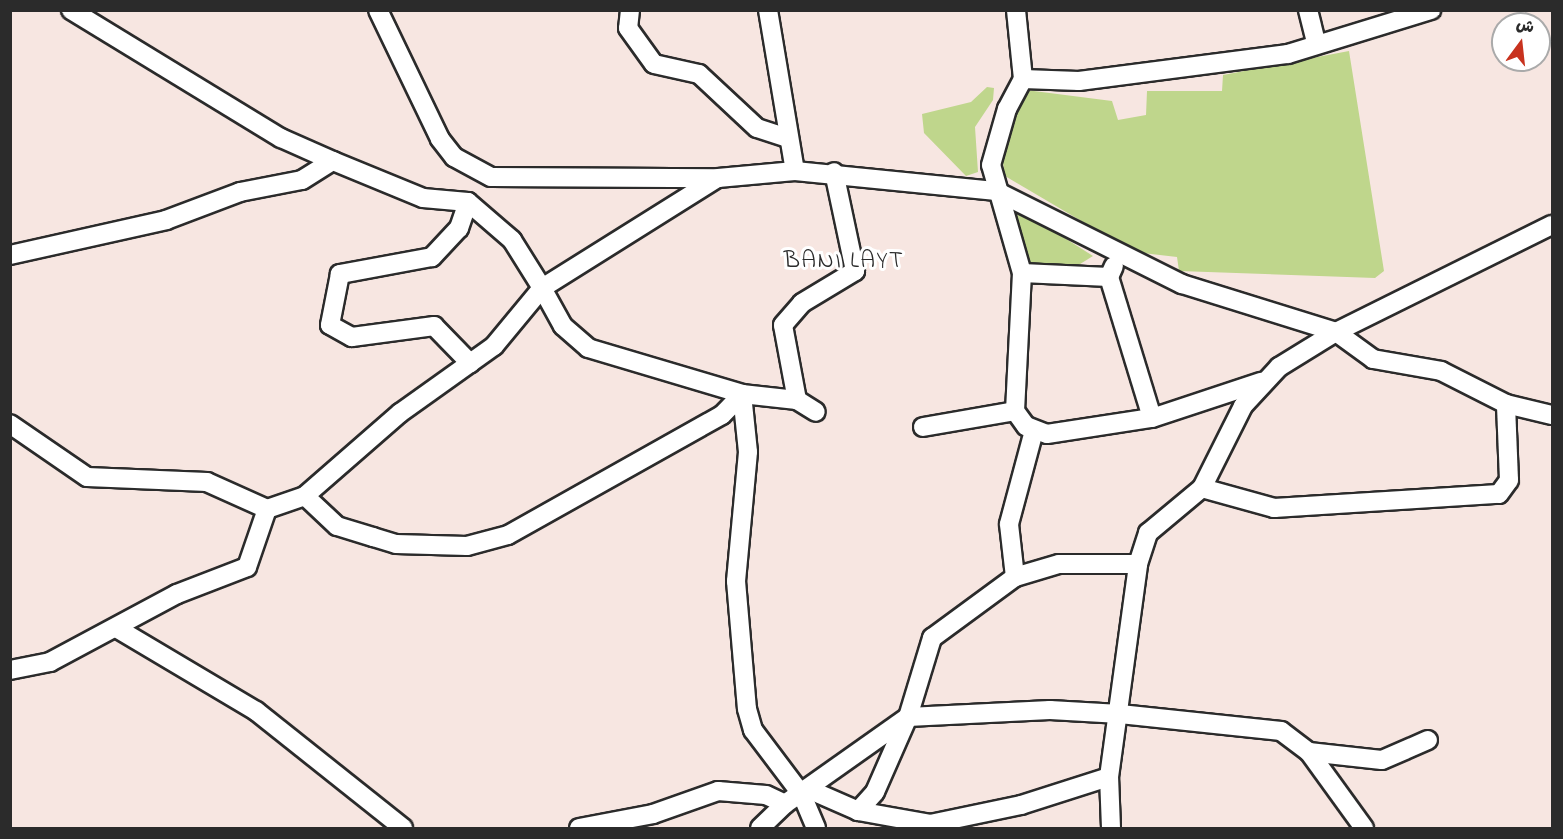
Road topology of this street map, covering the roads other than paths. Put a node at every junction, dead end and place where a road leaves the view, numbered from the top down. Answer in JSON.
{"nodes":[{"id":1,"x":71,"y":10,"type":"edge"},
{"id":2,"x":378,"y":10,"type":"edge"},
{"id":3,"x":630,"y":10,"type":"edge"},
{"id":4,"x":768,"y":10,"type":"edge"},
{"id":5,"x":1016,"y":10,"type":"edge"},
{"id":6,"x":1308,"y":10,"type":"edge"},
{"id":7,"x":1431,"y":10,"type":"edge"},
{"id":8,"x":1317,"y":43,"type":"junction"},
{"id":9,"x":1023,"y":79,"type":"junction"},
{"id":10,"x":788,"y":138,"type":"junction"},
{"id":11,"x":333,"y":160,"type":"junction"},
{"id":12,"x":795,"y":171,"type":"junction"},
{"id":13,"x":834,"y":172,"type":"junction"},
{"id":14,"x":717,"y":178,"type":"junction"},
{"id":15,"x":996,"y":191,"type":"junction"},
{"id":16,"x":468,"y":202,"type":"junction"},
{"id":17,"x":1552,"y":225,"type":"edge"},
{"id":18,"x":1119,"y":254,"type":"junction"},
{"id":19,"x":10,"y":255,"type":"edge"},
{"id":20,"x":1022,"y":273,"type":"junction"},
{"id":21,"x":1109,"y":277,"type":"junction"},
{"id":22,"x":542,"y":288,"type":"junction"},
{"id":23,"x":1336,"y":332,"type":"junction"},
{"id":24,"x":470,"y":363,"type":"junction"},
{"id":25,"x":1261,"y":382,"type":"junction"},
{"id":26,"x":742,"y":394,"type":"junction"},
{"id":27,"x":797,"y":400,"type":"junction"},
{"id":28,"x":1506,"y":404,"type":"junction"},
{"id":29,"x":1015,"y":411,"type":"junction"},
{"id":30,"x":816,"y":412,"type":"dead end"},
{"id":31,"x":1552,"y":415,"type":"edge"},
{"id":32,"x":1152,"y":418,"type":"junction"},
{"id":33,"x":10,"y":424,"type":"edge"},
{"id":34,"x":922,"y":427,"type":"dead end"},
{"id":35,"x":1034,"y":431,"type":"junction"},
{"id":36,"x":1202,"y":488,"type":"junction"},
{"id":37,"x":305,"y":496,"type":"junction"},
{"id":38,"x":267,"y":509,"type":"junction"},
{"id":39,"x":1138,"y":564,"type":"junction"},
{"id":40,"x":1015,"y":577,"type":"junction"},
{"id":41,"x":118,"y":629,"type":"junction"},
{"id":42,"x":10,"y":670,"type":"edge"},
{"id":43,"x":1120,"y":714,"type":"junction"},
{"id":44,"x":909,"y":717,"type":"junction"},
{"id":45,"x":1428,"y":740,"type":"dead end"},
{"id":46,"x":1309,"y":752,"type":"junction"},
{"id":47,"x":1109,"y":777,"type":"junction"},
{"id":48,"x":805,"y":792,"type":"junction"},
{"id":49,"x":785,"y":804,"type":"junction"},
{"id":50,"x":858,"y":811,"type":"junction"},
{"id":51,"x":930,"y":826,"type":"edge"},
{"id":52,"x":403,"y":828,"type":"edge"},
{"id":53,"x":579,"y":828,"type":"edge"},
{"id":54,"x":760,"y":828,"type":"edge"},
{"id":55,"x":816,"y":828,"type":"edge"},
{"id":56,"x":1111,"y":828,"type":"edge"},
{"id":57,"x":1364,"y":828,"type":"edge"}],
"edges":[{"from":1,"to":11,"type":"street"},
{"from":2,"to":14,"type":"street"},
{"from":3,"to":10,"type":"street"},
{"from":4,"to":10,"type":"street"},
{"from":5,"to":9,"type":"street"},
{"from":6,"to":8,"type":"street"},
{"from":7,"to":8,"type":"street"},
{"from":8,"to":9,"type":"street"},
{"from":9,"to":15,"type":"street"},
{"from":10,"to":12,"type":"street"},
{"from":11,"to":16,"type":"street"},
{"from":11,"to":19,"type":"street"},
{"from":12,"to":13,"type":"street"},
{"from":12,"to":14,"type":"street"},
{"from":13,"to":15,"type":"street"},
{"from":13,"to":27,"type":"street"},
{"from":14,"to":22,"type":"street"},
{"from":15,"to":18,"type":"street"},
{"from":15,"to":20,"type":"street"},
{"from":16,"to":22,"type":"street"},
{"from":16,"to":24,"type":"street"},
{"from":17,"to":23,"type":"street"},
{"from":18,"to":21,"type":"street"},
{"from":18,"to":23,"type":"street"},
{"from":20,"to":21,"type":"street"},
{"from":20,"to":29,"type":"street"},
{"from":21,"to":32,"type":"street"},
{"from":22,"to":24,"type":"street"},
{"from":22,"to":26,"type":"street"},
{"from":23,"to":25,"type":"street"},
{"from":23,"to":28,"type":"street"},
{"from":24,"to":37,"type":"street"},
{"from":25,"to":32,"type":"street"},
{"from":25,"to":36,"type":"street"},
{"from":26,"to":27,"type":"street"},
{"from":26,"to":37,"type":"street"},
{"from":26,"to":48,"type":"street"},
{"from":27,"to":30,"type":"street"},
{"from":28,"to":31,"type":"street"},
{"from":28,"to":36,"type":"street"},
{"from":29,"to":34,"type":"street"},
{"from":29,"to":35,"type":"street"},
{"from":32,"to":35,"type":"street"},
{"from":33,"to":38,"type":"street"},
{"from":35,"to":40,"type":"street"},
{"from":36,"to":39,"type":"street"},
{"from":37,"to":38,"type":"street"},
{"from":38,"to":41,"type":"street"},
{"from":39,"to":40,"type":"street"},
{"from":39,"to":43,"type":"street"},
{"from":40,"to":44,"type":"street"},
{"from":41,"to":42,"type":"street"},
{"from":41,"to":52,"type":"street"},
{"from":43,"to":44,"type":"street"},
{"from":43,"to":46,"type":"street"},
{"from":43,"to":47,"type":"street"},
{"from":44,"to":48,"type":"street"},
{"from":44,"to":50,"type":"street"},
{"from":45,"to":46,"type":"street"},
{"from":46,"to":57,"type":"street"},
{"from":47,"to":51,"type":"street"},
{"from":47,"to":56,"type":"street"},
{"from":48,"to":49,"type":"street"},
{"from":48,"to":50,"type":"street"},
{"from":48,"to":55,"type":"street"},
{"from":49,"to":53,"type":"street"},
{"from":49,"to":54,"type":"street"},
{"from":50,"to":51,"type":"street"}]}
